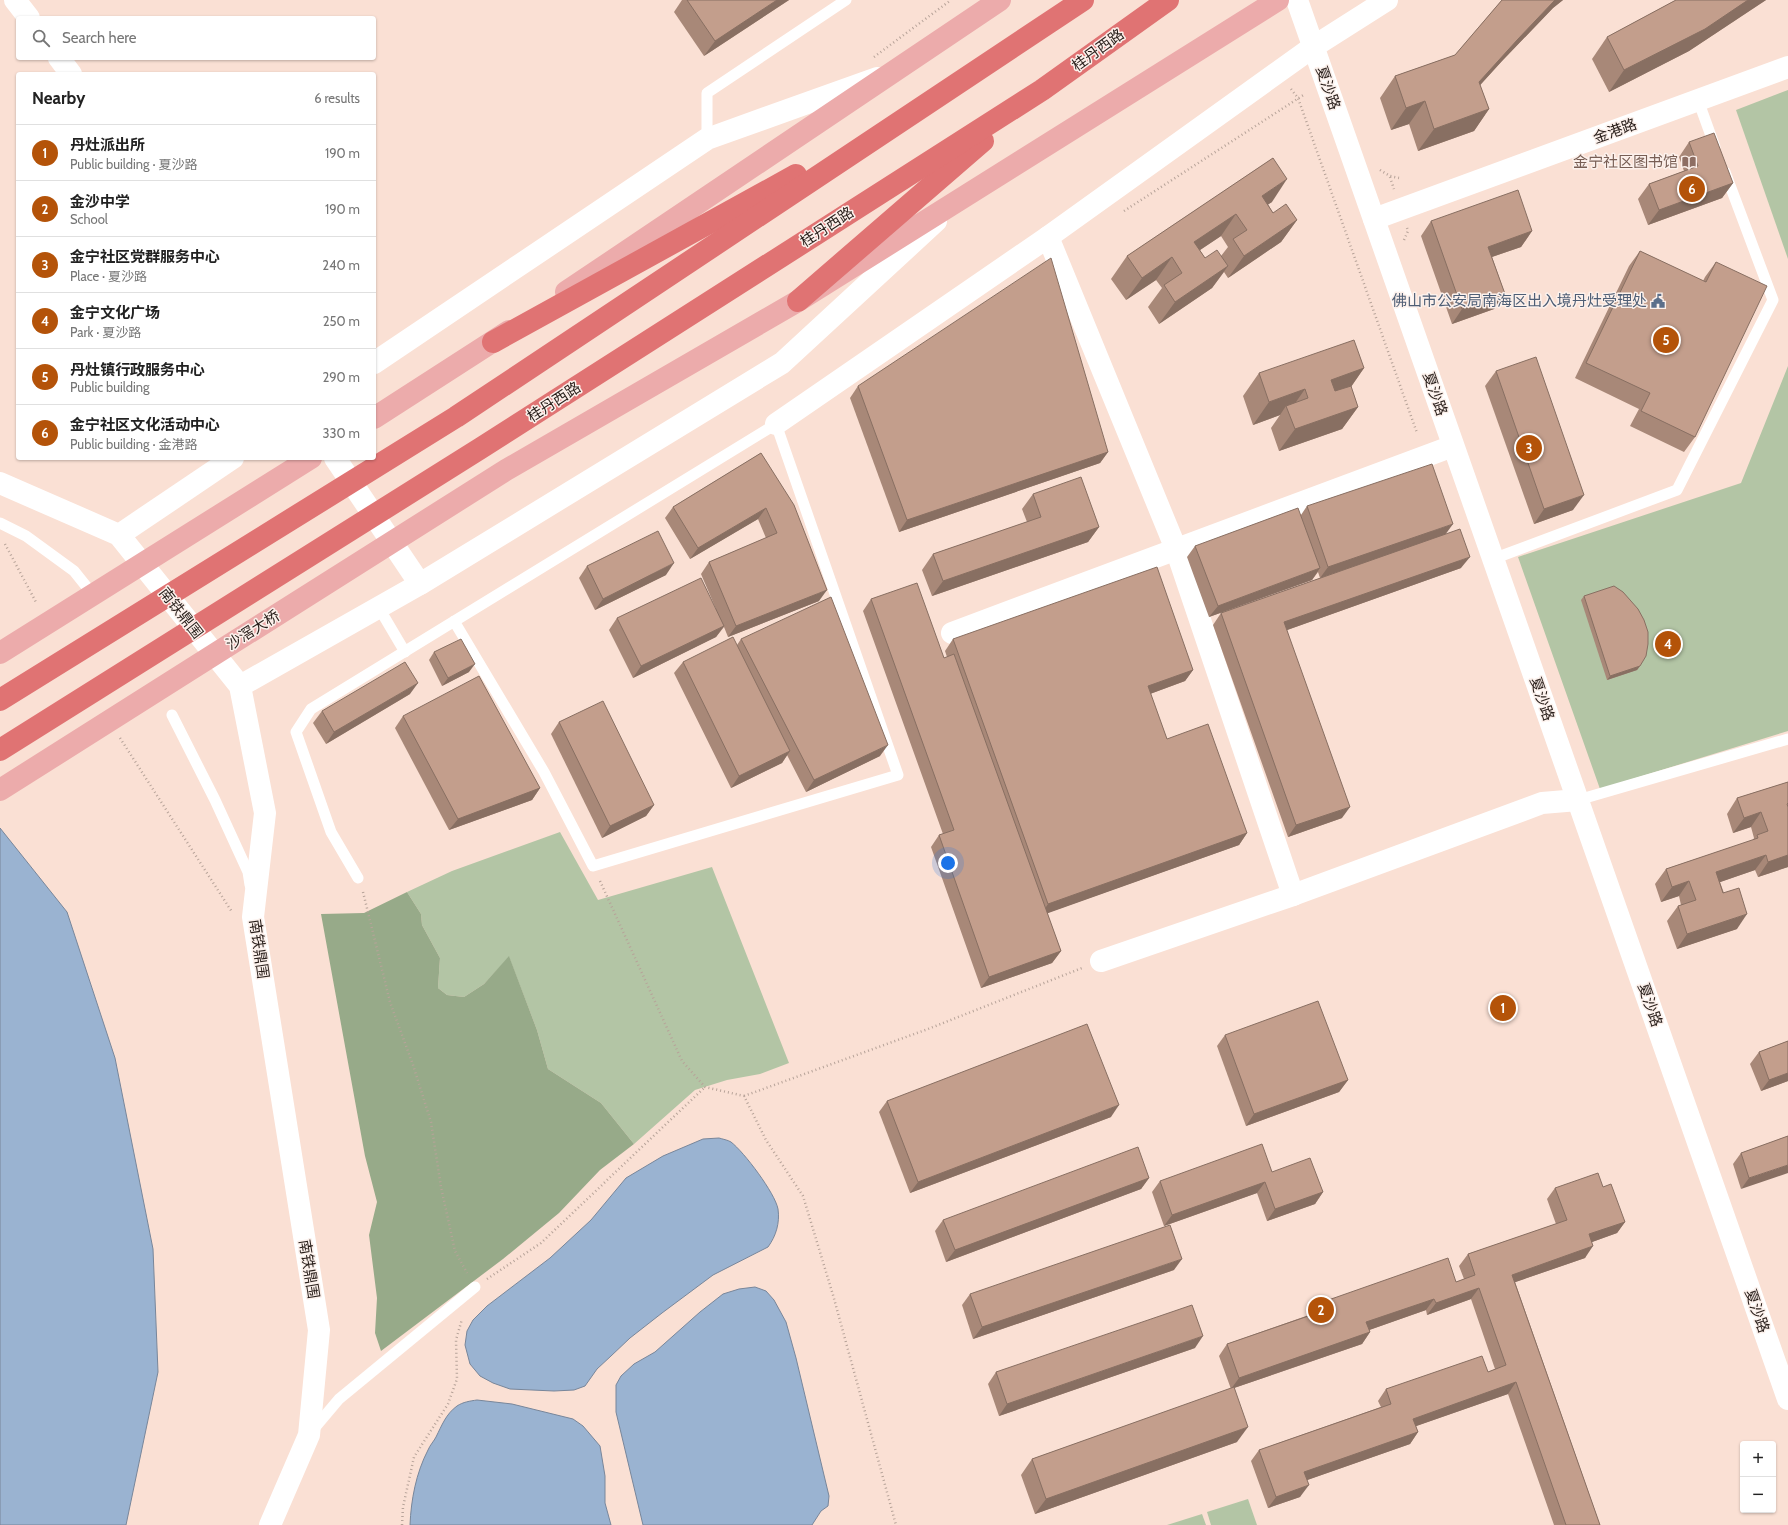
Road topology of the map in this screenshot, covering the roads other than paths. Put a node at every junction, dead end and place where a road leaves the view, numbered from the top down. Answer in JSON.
{"nodes":[{"id":1,"x":15,"y":0,"type":"edge"},
{"id":2,"x":846,"y":0,"type":"edge"},
{"id":3,"x":1000,"y":0,"type":"edge"},
{"id":4,"x":1083,"y":0,"type":"edge"},
{"id":5,"x":1168,"y":0,"type":"edge"},
{"id":6,"x":1278,"y":0,"type":"edge"},
{"id":7,"x":1297,"y":0,"type":"edge"},
{"id":8,"x":1387,"y":0,"type":"edge"},
{"id":9,"x":27,"y":16,"type":"edge"},
{"id":10,"x":1313,"y":47,"type":"junction"},
{"id":11,"x":60,"y":60,"type":"edge"},
{"id":12,"x":1788,"y":67,"type":"edge"},
{"id":13,"x":70,"y":72,"type":"edge"},
{"id":14,"x":891,"y":73,"type":"junction"},
{"id":15,"x":1042,"y":90,"type":"junction"},
{"id":16,"x":1698,"y":100,"type":"junction"},
{"id":17,"x":926,"y":103,"type":"junction"},
{"id":18,"x":707,"y":139,"type":"junction"},
{"id":19,"x":960,"y":199,"type":"junction"},
{"id":20,"x":1374,"y":219,"type":"junction"},
{"id":21,"x":1048,"y":237,"type":"junction"},
{"id":22,"x":798,"y":301,"type":"junction"},
{"id":23,"x":493,"y":342,"type":"junction"},
{"id":24,"x":376,"y":362,"type":"edge"},
{"id":25,"x":376,"y":417,"type":"edge"},
{"id":26,"x":776,"y":424,"type":"junction"},
{"id":27,"x":1453,"y":446,"type":"junction"},
{"id":28,"x":230,"y":460,"type":"edge"},
{"id":29,"x":308,"y":460,"type":"edge"},
{"id":30,"x":336,"y":460,"type":"edge"},
{"id":31,"x":0,"y":483,"type":"edge"},
{"id":32,"x":0,"y":522,"type":"edge"},
{"id":33,"x":119,"y":535,"type":"junction"},
{"id":34,"x":1176,"y":549,"type":"junction"},
{"id":35,"x":1493,"y":559,"type":"junction"},
{"id":36,"x":420,"y":584,"type":"junction"},
{"id":37,"x":86,"y":586,"type":"dead end"},
{"id":38,"x":379,"y":608,"type":"junction"},
{"id":39,"x":454,"y":621,"type":"junction"},
{"id":40,"x":952,"y":633,"type":"dead end"},
{"id":41,"x":405,"y":652,"type":"junction"},
{"id":42,"x":0,"y":653,"type":"edge"},
{"id":43,"x":240,"y":686,"type":"junction"},
{"id":44,"x":0,"y":700,"type":"edge"},
{"id":45,"x":172,"y":715,"type":"dead end"},
{"id":46,"x":1788,"y":739,"type":"edge"},
{"id":47,"x":0,"y":750,"type":"edge"},
{"id":48,"x":0,"y":790,"type":"edge"},
{"id":49,"x":1578,"y":800,"type":"junction"},
{"id":50,"x":358,"y":878,"type":"road end"},
{"id":51,"x":1293,"y":895,"type":"junction"},
{"id":52,"x":244,"y":916,"type":"junction"},
{"id":53,"x":1101,"y":961,"type":"road end"},
{"id":54,"x":475,"y":1287,"type":"road end"},
{"id":55,"x":1781,"y":1358,"type":"edge"},
{"id":56,"x":1788,"y":1399,"type":"edge"},
{"id":57,"x":309,"y":1435,"type":"junction"},
{"id":58,"x":270,"y":1525,"type":"edge"}],
"edges":[{"from":1,"to":9,"type":"street"},
{"from":2,"to":18,"type":"lane"},
{"from":3,"to":14,"type":"main road"},
{"from":4,"to":17,"type":"highway"},
{"from":5,"to":15,"type":"highway","name":"桂丹西路"},
{"from":6,"to":19,"type":"main road","name":"沙滘大桥"},
{"from":7,"to":10,"type":"street","name":"夏沙路"},
{"from":8,"to":10,"type":"street"},
{"from":10,"to":20,"type":"street","name":"夏沙路"},
{"from":10,"to":21,"type":"street"},
{"from":11,"to":13,"type":"street"},
{"from":12,"to":16,"type":"street","name":"金港路"},
{"from":14,"to":18,"type":"street"},
{"from":14,"to":23,"type":"main road"},
{"from":15,"to":22,"type":"highway"},
{"from":15,"to":47,"type":"highway","name":"桂丹西路"},
{"from":16,"to":20,"type":"street","name":"金港路"},
{"from":16,"to":35,"type":"lane"},
{"from":17,"to":23,"type":"highway"},
{"from":17,"to":44,"type":"highway"},
{"from":18,"to":24,"type":"street"},
{"from":19,"to":22,"type":"main road","name":"沙滘大桥"},
{"from":19,"to":36,"type":"street"},
{"from":20,"to":27,"type":"street","name":"夏沙路"},
{"from":21,"to":26,"type":"street"},
{"from":21,"to":34,"type":"street"},
{"from":22,"to":48,"type":"main road","name":"沙滘大桥"},
{"from":23,"to":25,"type":"main road"},
{"from":26,"to":39,"type":"lane"},
{"from":26,"to":39,"type":"lane"},
{"from":27,"to":34,"type":"street"},
{"from":27,"to":35,"type":"street","name":"夏沙路"},
{"from":28,"to":33,"type":"street"},
{"from":29,"to":42,"type":"main road"},
{"from":30,"to":36,"type":"street"},
{"from":31,"to":33,"type":"street","name":"南铁鼎围"},
{"from":32,"to":37,"type":"lane"},
{"from":33,"to":43,"type":"street","name":"南铁鼎围"},
{"from":34,"to":40,"type":"street"},
{"from":34,"to":51,"type":"street"},
{"from":35,"to":49,"type":"street","name":"夏沙路"},
{"from":36,"to":38,"type":"street"},
{"from":38,"to":41,"type":"lane"},
{"from":38,"to":43,"type":"street"},
{"from":39,"to":41,"type":"lane"},
{"from":41,"to":50,"type":"lane"},
{"from":43,"to":52,"type":"street","name":"南铁鼎围"},
{"from":45,"to":52,"type":"lane"},
{"from":46,"to":49,"type":"lane"},
{"from":49,"to":51,"type":"street"},
{"from":49,"to":55,"type":"street","name":"夏沙路"},
{"from":51,"to":53,"type":"street"},
{"from":52,"to":57,"type":"street","name":"南铁鼎围"},
{"from":54,"to":57,"type":"lane"},
{"from":55,"to":56,"type":"street","name":"夏沙路"},
{"from":57,"to":58,"type":"street","name":"南铁鼎围"}]}
